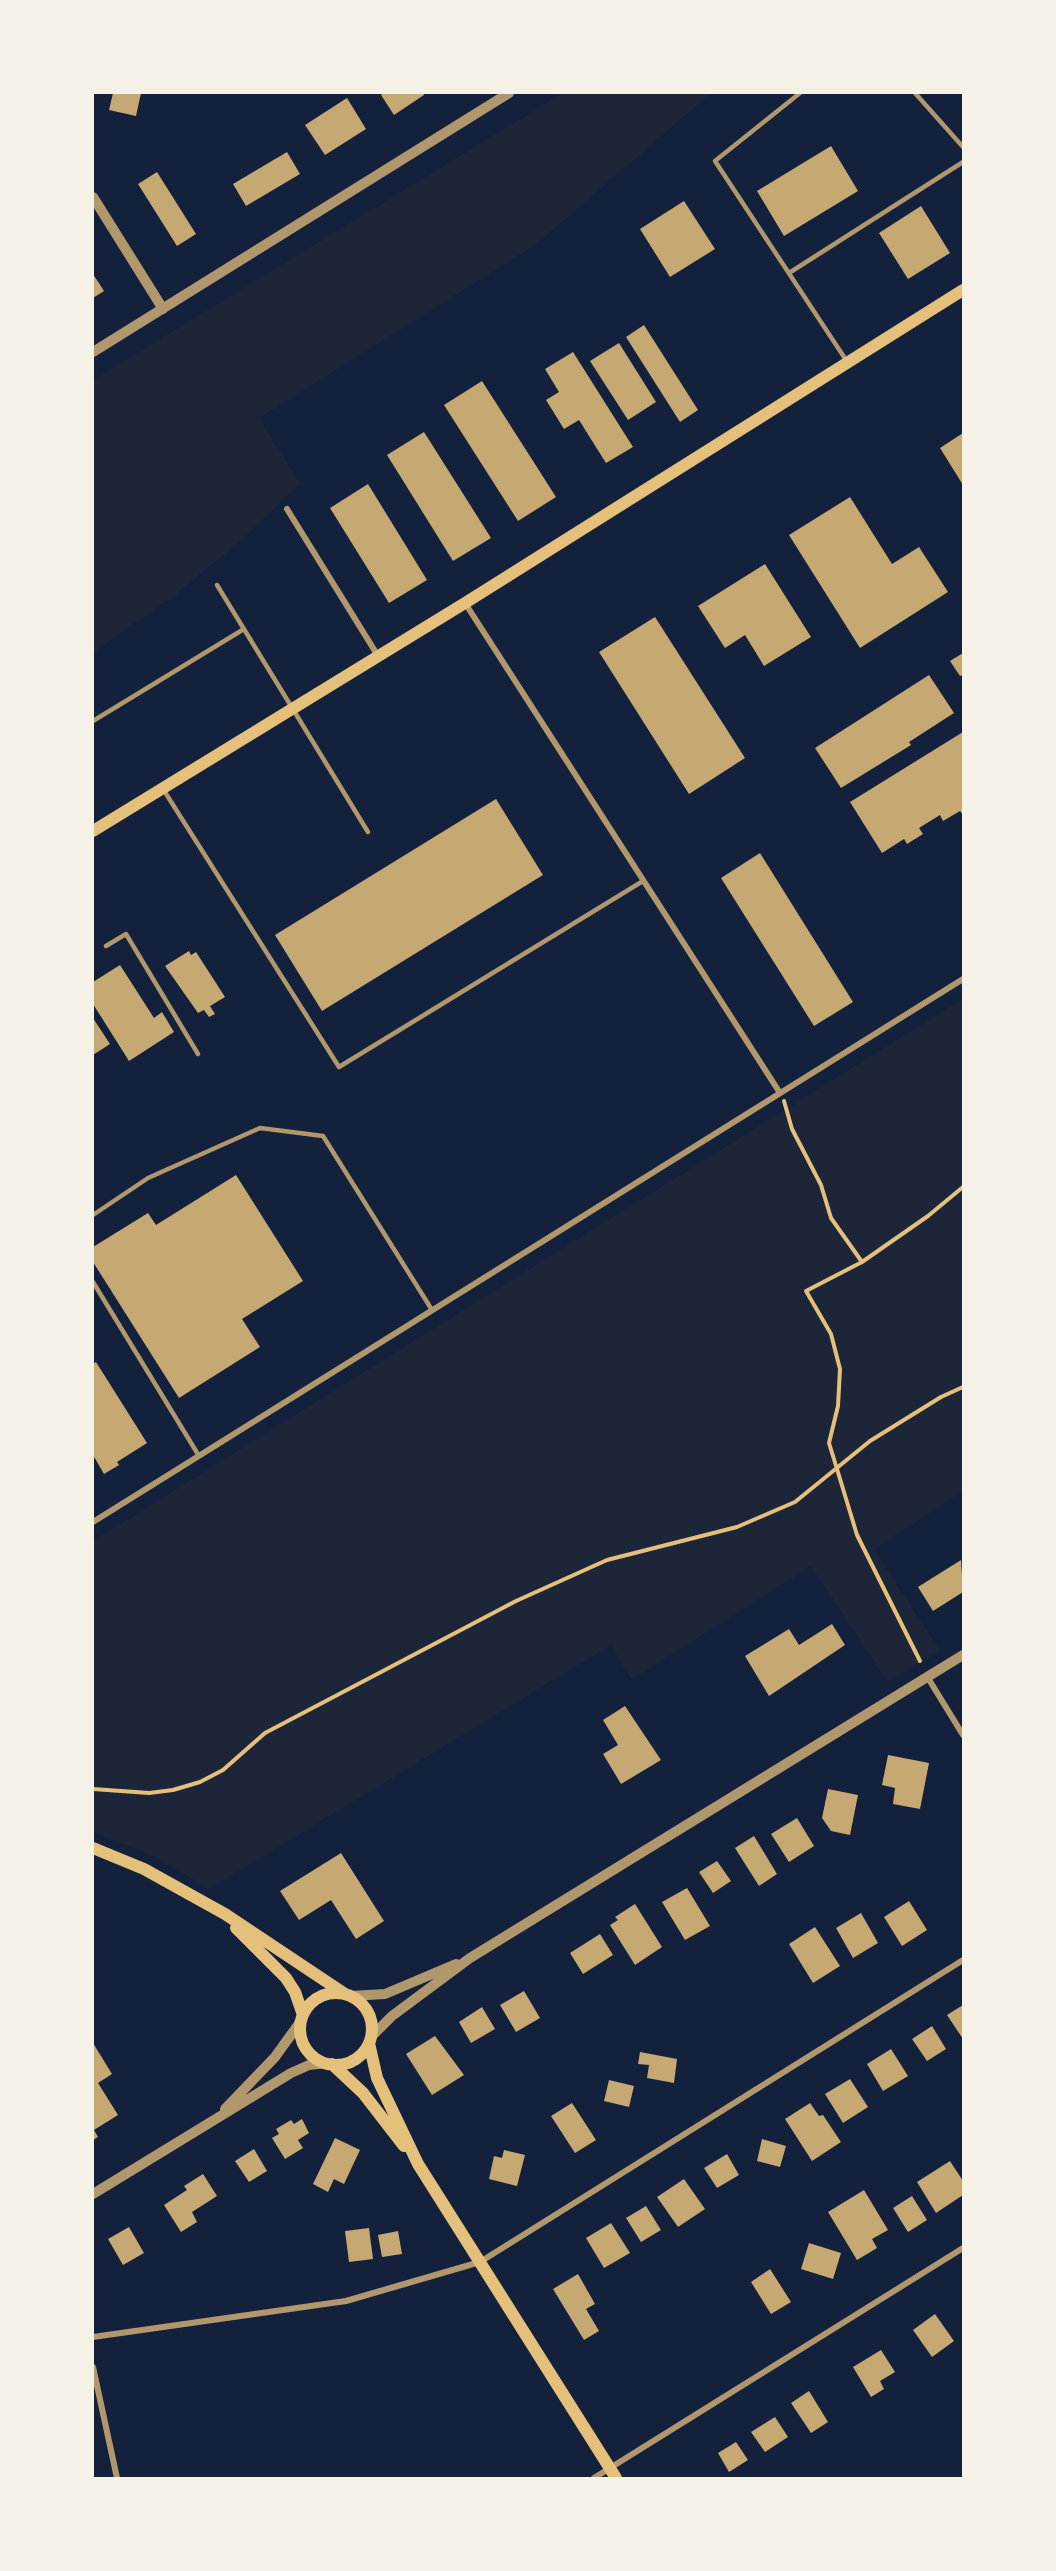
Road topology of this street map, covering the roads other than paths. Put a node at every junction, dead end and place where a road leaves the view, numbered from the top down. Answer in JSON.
{"nodes":[{"id":1,"x":509,"y":93,"type":"edge"},
{"id":2,"x":800,"y":93,"type":"edge"},
{"id":3,"x":915,"y":93,"type":"edge"},
{"id":4,"x":963,"y":147,"type":"edge"},
{"id":5,"x":963,"y":162,"type":"edge"},
{"id":6,"x":93,"y":197,"type":"edge"},
{"id":7,"x":789,"y":273,"type":"junction"},
{"id":8,"x":963,"y":290,"type":"edge"},
{"id":9,"x":163,"y":309,"type":"junction"},
{"id":10,"x":93,"y":352,"type":"edge"},
{"id":11,"x":848,"y":363,"type":"junction"},
{"id":12,"x":287,"y":509,"type":"dead end"},
{"id":13,"x":217,"y":585,"type":"dead end"},
{"id":14,"x":465,"y":603,"type":"junction"},
{"id":15,"x":244,"y":629,"type":"junction"},
{"id":16,"x":378,"y":657,"type":"junction"},
{"id":17,"x":293,"y":709,"type":"junction"},
{"id":18,"x":93,"y":721,"type":"edge"},
{"id":19,"x":163,"y":789,"type":"junction"},
{"id":20,"x":93,"y":831,"type":"edge"},
{"id":21,"x":368,"y":832,"type":"dead end"},
{"id":22,"x":643,"y":881,"type":"junction"},
{"id":23,"x":106,"y":946,"type":"dead end"},
{"id":24,"x":963,"y":979,"type":"edge"},
{"id":25,"x":198,"y":1054,"type":"dead end"},
{"id":26,"x":780,"y":1093,"type":"junction"},
{"id":27,"x":93,"y":1215,"type":"edge"},
{"id":28,"x":93,"y":1282,"type":"edge"},
{"id":29,"x":432,"y":1310,"type":"junction"},
{"id":30,"x":199,"y":1456,"type":"junction"},
{"id":31,"x":93,"y":1522,"type":"edge"},
{"id":32,"x":963,"y":1655,"type":"edge"},
{"id":33,"x":928,"y":1678,"type":"junction"},
{"id":34,"x":963,"y":1735,"type":"edge"},
{"id":35,"x":93,"y":1848,"type":"edge"},
{"id":36,"x":189,"y":1894,"type":"junction"},
{"id":37,"x":470,"y":1958,"type":"junction"},
{"id":38,"x":963,"y":1960,"type":"edge"},
{"id":39,"x":348,"y":1995,"type":"junction"},
{"id":40,"x":302,"y":2018,"type":"junction"},
{"id":41,"x":370,"y":2040,"type":"junction"},
{"id":42,"x":329,"y":2064,"type":"junction"},
{"id":43,"x":215,"y":2118,"type":"junction"},
{"id":44,"x":418,"y":2163,"type":"junction"},
{"id":45,"x":93,"y":2194,"type":"edge"},
{"id":46,"x":963,"y":2248,"type":"edge"},
{"id":47,"x":480,"y":2262,"type":"junction"},
{"id":48,"x":93,"y":2337,"type":"edge"},
{"id":49,"x":93,"y":2367,"type":"edge"},
{"id":50,"x":614,"y":2473,"type":"edge"},
{"id":51,"x":117,"y":2478,"type":"edge"},
{"id":52,"x":594,"y":2478,"type":"edge"}],
"edges":[{"from":1,"to":9,"type":"street"},
{"from":2,"to":7,"type":"lane"},
{"from":3,"to":4,"type":"lane"},
{"from":5,"to":7,"type":"lane"},
{"from":6,"to":9,"type":"street"},
{"from":7,"to":11,"type":"lane"},
{"from":8,"to":11,"type":"main road"},
{"from":9,"to":10,"type":"street"},
{"from":11,"to":14,"type":"main road"},
{"from":12,"to":16,"type":"street"},
{"from":13,"to":15,"type":"lane"},
{"from":14,"to":16,"type":"main road"},
{"from":14,"to":22,"type":"street"},
{"from":15,"to":17,"type":"lane"},
{"from":15,"to":18,"type":"lane"},
{"from":16,"to":17,"type":"main road"},
{"from":17,"to":19,"type":"main road"},
{"from":17,"to":21,"type":"lane"},
{"from":19,"to":20,"type":"main road"},
{"from":19,"to":22,"type":"lane"},
{"from":22,"to":26,"type":"street"},
{"from":23,"to":25,"type":"lane"},
{"from":24,"to":26,"type":"street"},
{"from":26,"to":29,"type":"street"},
{"from":27,"to":29,"type":"lane"},
{"from":28,"to":30,"type":"lane"},
{"from":29,"to":30,"type":"street"},
{"from":30,"to":31,"type":"street"},
{"from":32,"to":33,"type":"street"},
{"from":33,"to":34,"type":"street"},
{"from":33,"to":37,"type":"street"},
{"from":35,"to":36,"type":"main road"},
{"from":36,"to":39,"type":"main road"},
{"from":36,"to":40,"type":"main road"},
{"from":37,"to":39,"type":"street"},
{"from":37,"to":41,"type":"street"},
{"from":38,"to":47,"type":"street"},
{"from":39,"to":40,"type":"main road"},
{"from":39,"to":41,"type":"main road"},
{"from":40,"to":42,"type":"main road"},
{"from":40,"to":43,"type":"street"},
{"from":41,"to":42,"type":"main road"},
{"from":41,"to":44,"type":"main road"},
{"from":42,"to":43,"type":"street"},
{"from":42,"to":44,"type":"main road"},
{"from":43,"to":45,"type":"street"},
{"from":44,"to":47,"type":"main road"},
{"from":46,"to":50,"type":"street"},
{"from":47,"to":48,"type":"street"},
{"from":47,"to":50,"type":"main road"},
{"from":49,"to":51,"type":"street"},
{"from":50,"to":52,"type":"street"}]}
